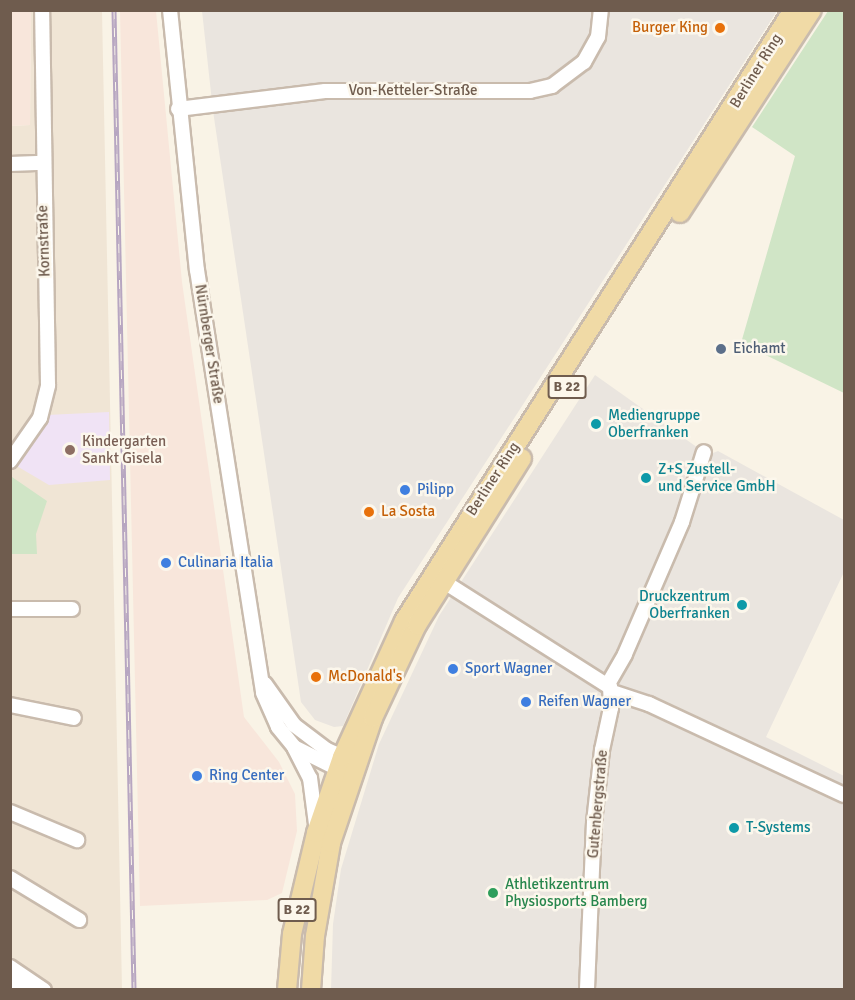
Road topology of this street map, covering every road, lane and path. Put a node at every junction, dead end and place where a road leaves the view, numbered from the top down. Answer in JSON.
{"nodes":[{"id":1,"x":42,"y":10,"type":"edge"},
{"id":2,"x":170,"y":10,"type":"edge"},
{"id":3,"x":601,"y":10,"type":"edge"},
{"id":4,"x":812,"y":10,"type":"edge"},
{"id":5,"x":791,"y":12,"type":"edge"},
{"id":6,"x":178,"y":109,"type":"junction"},
{"id":7,"x":43,"y":163,"type":"junction"},
{"id":8,"x":10,"y":164,"type":"edge"},
{"id":9,"x":704,"y":452,"type":"dead end"},
{"id":10,"x":10,"y":461,"type":"edge"},
{"id":11,"x":437,"y":577,"type":"junction"},
{"id":12,"x":10,"y":609,"type":"edge"},
{"id":13,"x":72,"y":609,"type":"dead end"},
{"id":14,"x":261,"y":677,"type":"junction"},
{"id":15,"x":610,"y":688,"type":"junction"},
{"id":16,"x":10,"y":705,"type":"edge"},
{"id":17,"x":74,"y":718,"type":"dead end"},
{"id":18,"x":294,"y":747,"type":"junction"},
{"id":19,"x":347,"y":766,"type":"junction"},
{"id":20,"x":844,"y":795,"type":"edge"},
{"id":21,"x":10,"y":812,"type":"edge"},
{"id":22,"x":316,"y":832,"type":"junction"},
{"id":23,"x":77,"y":840,"type":"dead end"},
{"id":24,"x":10,"y":878,"type":"edge"},
{"id":25,"x":79,"y":920,"type":"dead end"},
{"id":26,"x":10,"y":967,"type":"edge"},
{"id":27,"x":10,"y":980,"type":"edge"},
{"id":28,"x":24,"y":990,"type":"edge"},
{"id":29,"x":44,"y":990,"type":"edge"},
{"id":30,"x":287,"y":990,"type":"edge"},
{"id":31,"x":311,"y":990,"type":"edge"},
{"id":32,"x":587,"y":990,"type":"edge"}],
"edges":[{"from":1,"to":7,"type":"street","name":"Kornstraße"},
{"from":2,"to":6,"type":"street","name":"Nürnberger Straße"},
{"from":3,"to":6,"type":"street","name":"Von-Ketteler-Straße"},
{"from":4,"to":11,"type":"main road","name":"Berliner Ring","number":"B 22"},
{"from":5,"to":11,"type":"main road","name":"Berliner Ring","number":"B 22"},
{"from":6,"to":14,"type":"street","name":"Nürnberger Straße"},
{"from":7,"to":8,"type":"street"},
{"from":7,"to":10,"type":"street","name":"Kornstraße"},
{"from":9,"to":15,"type":"street","name":"Gutenbergstraße"},
{"from":11,"to":15,"type":"street"},
{"from":11,"to":19,"type":"main road","name":"Berliner Ring","number":"B 22"},
{"from":12,"to":13,"type":"street"},
{"from":14,"to":18,"type":"street","name":"Nürnberger Straße"},
{"from":14,"to":19,"type":"street","name":"Nürnberger Straße"},
{"from":15,"to":20,"type":"street"},
{"from":15,"to":32,"type":"street","name":"Gutenbergstraße"},
{"from":16,"to":17,"type":"street"},
{"from":18,"to":19,"type":"street","name":"Nürnberger Straße"},
{"from":18,"to":22,"type":"street"},
{"from":19,"to":22,"type":"main road","name":"Berliner Ring","number":"B 22"},
{"from":19,"to":31,"type":"main road","name":"Berliner Ring","number":"B 22"},
{"from":21,"to":23,"type":"street"},
{"from":22,"to":30,"type":"main road","name":"Berliner Ring","number":"B 22"},
{"from":24,"to":25,"type":"street"},
{"from":26,"to":29,"type":"street"},
{"from":27,"to":28,"type":"street"}]}
